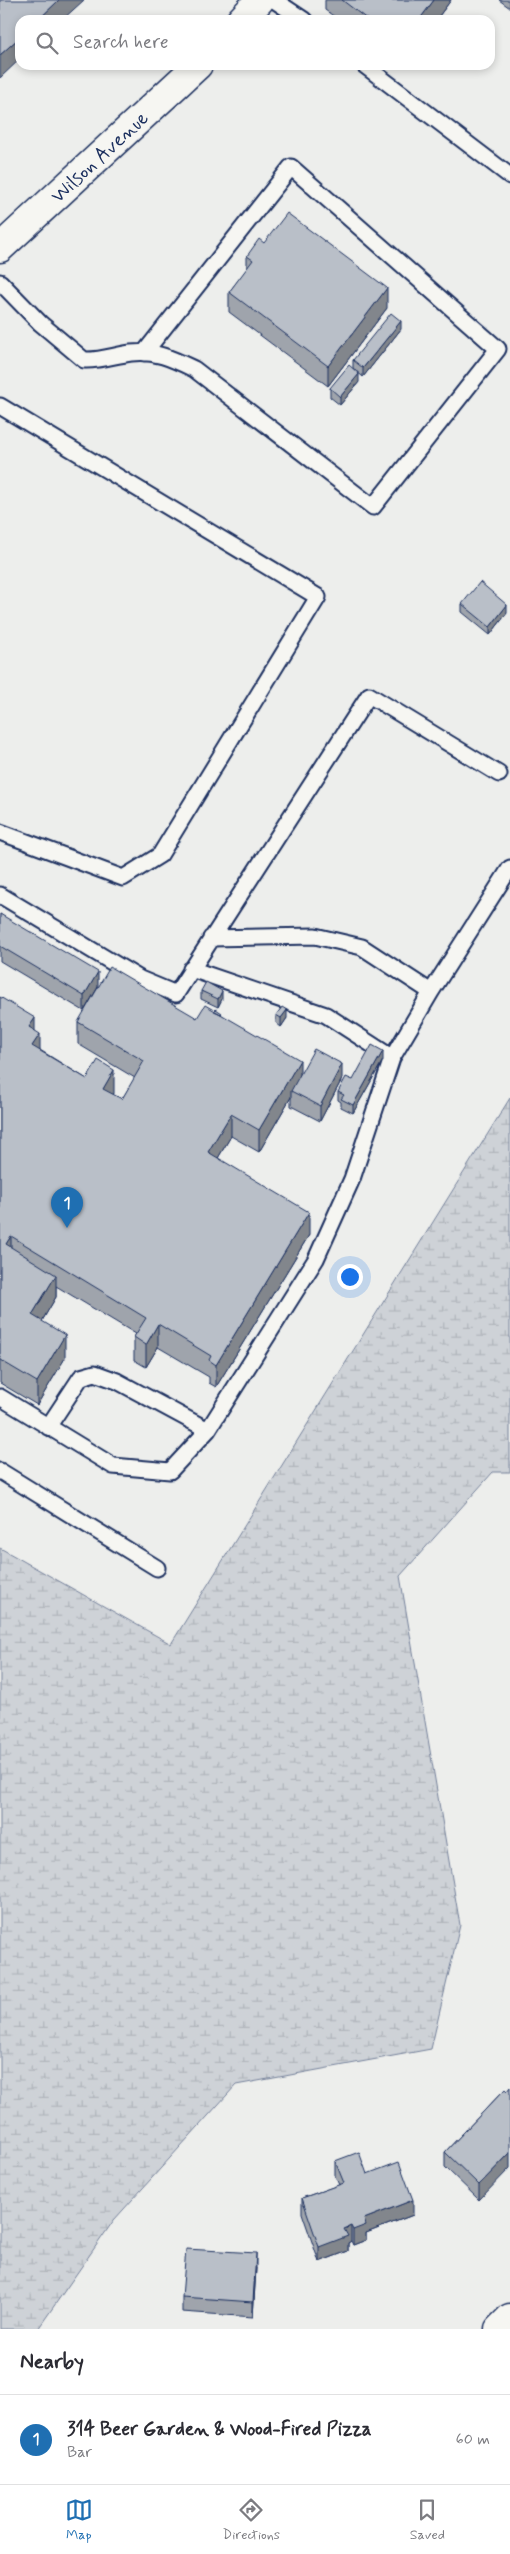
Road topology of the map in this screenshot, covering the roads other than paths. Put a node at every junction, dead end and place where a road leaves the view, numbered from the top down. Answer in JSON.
{"nodes":[{"id":1,"x":260,"y":0,"type":"edge"},
{"id":2,"x":274,"y":0,"type":"edge"},
{"id":3,"x":246,"y":15,"type":"edge"},
{"id":4,"x":296,"y":15,"type":"edge"},
{"id":5,"x":193,"y":70,"type":"edge"},
{"id":6,"x":371,"y":70,"type":"edge"},
{"id":7,"x":510,"y":176,"type":"edge"},
{"id":8,"x":0,"y":248,"type":"edge"},
{"id":9,"x":0,"y":282,"type":"edge"},
{"id":10,"x":144,"y":354,"type":"junction"},
{"id":11,"x":0,"y":406,"type":"edge"},
{"id":12,"x":499,"y":774,"type":"dead end"},
{"id":13,"x":0,"y":832,"type":"edge"},
{"id":14,"x":510,"y":868,"type":"edge"},
{"id":15,"x":0,"y":895,"type":"edge"},
{"id":16,"x":212,"y":938,"type":"junction"},
{"id":17,"x":191,"y":969,"type":"junction"},
{"id":18,"x":430,"y":992,"type":"junction"},
{"id":19,"x":392,"y":1058,"type":"junction"},
{"id":20,"x":0,"y":1397,"type":"edge"},
{"id":21,"x":48,"y":1427,"type":"junction"},
{"id":22,"x":208,"y":1430,"type":"junction"},
{"id":23,"x":0,"y":1471,"type":"edge"},
{"id":24,"x":157,"y":1568,"type":"dead end"},
{"id":25,"x":510,"y":2318,"type":"edge"},
{"id":26,"x":499,"y":2329,"type":"edge"}],
"edges":[{"from":1,"to":3,"type":"main road"},
{"from":2,"to":4,"type":"lane"},
{"from":5,"to":8,"type":"main road","name":"Wilson Avenue"},
{"from":6,"to":7,"type":"lane"},
{"from":9,"to":10,"type":"lane"},
{"from":10,"to":10,"type":"lane"},
{"from":11,"to":13,"type":"lane"},
{"from":12,"to":16,"type":"lane"},
{"from":14,"to":18,"type":"lane"},
{"from":15,"to":17,"type":"lane"},
{"from":16,"to":17,"type":"lane"},
{"from":16,"to":18,"type":"lane"},
{"from":17,"to":19,"type":"lane"},
{"from":18,"to":19,"type":"lane"},
{"from":19,"to":22,"type":"lane"},
{"from":20,"to":21,"type":"lane"},
{"from":21,"to":22,"type":"lane"},
{"from":21,"to":22,"type":"lane"},
{"from":23,"to":24,"type":"lane"},
{"from":25,"to":26,"type":"main road"}]}
